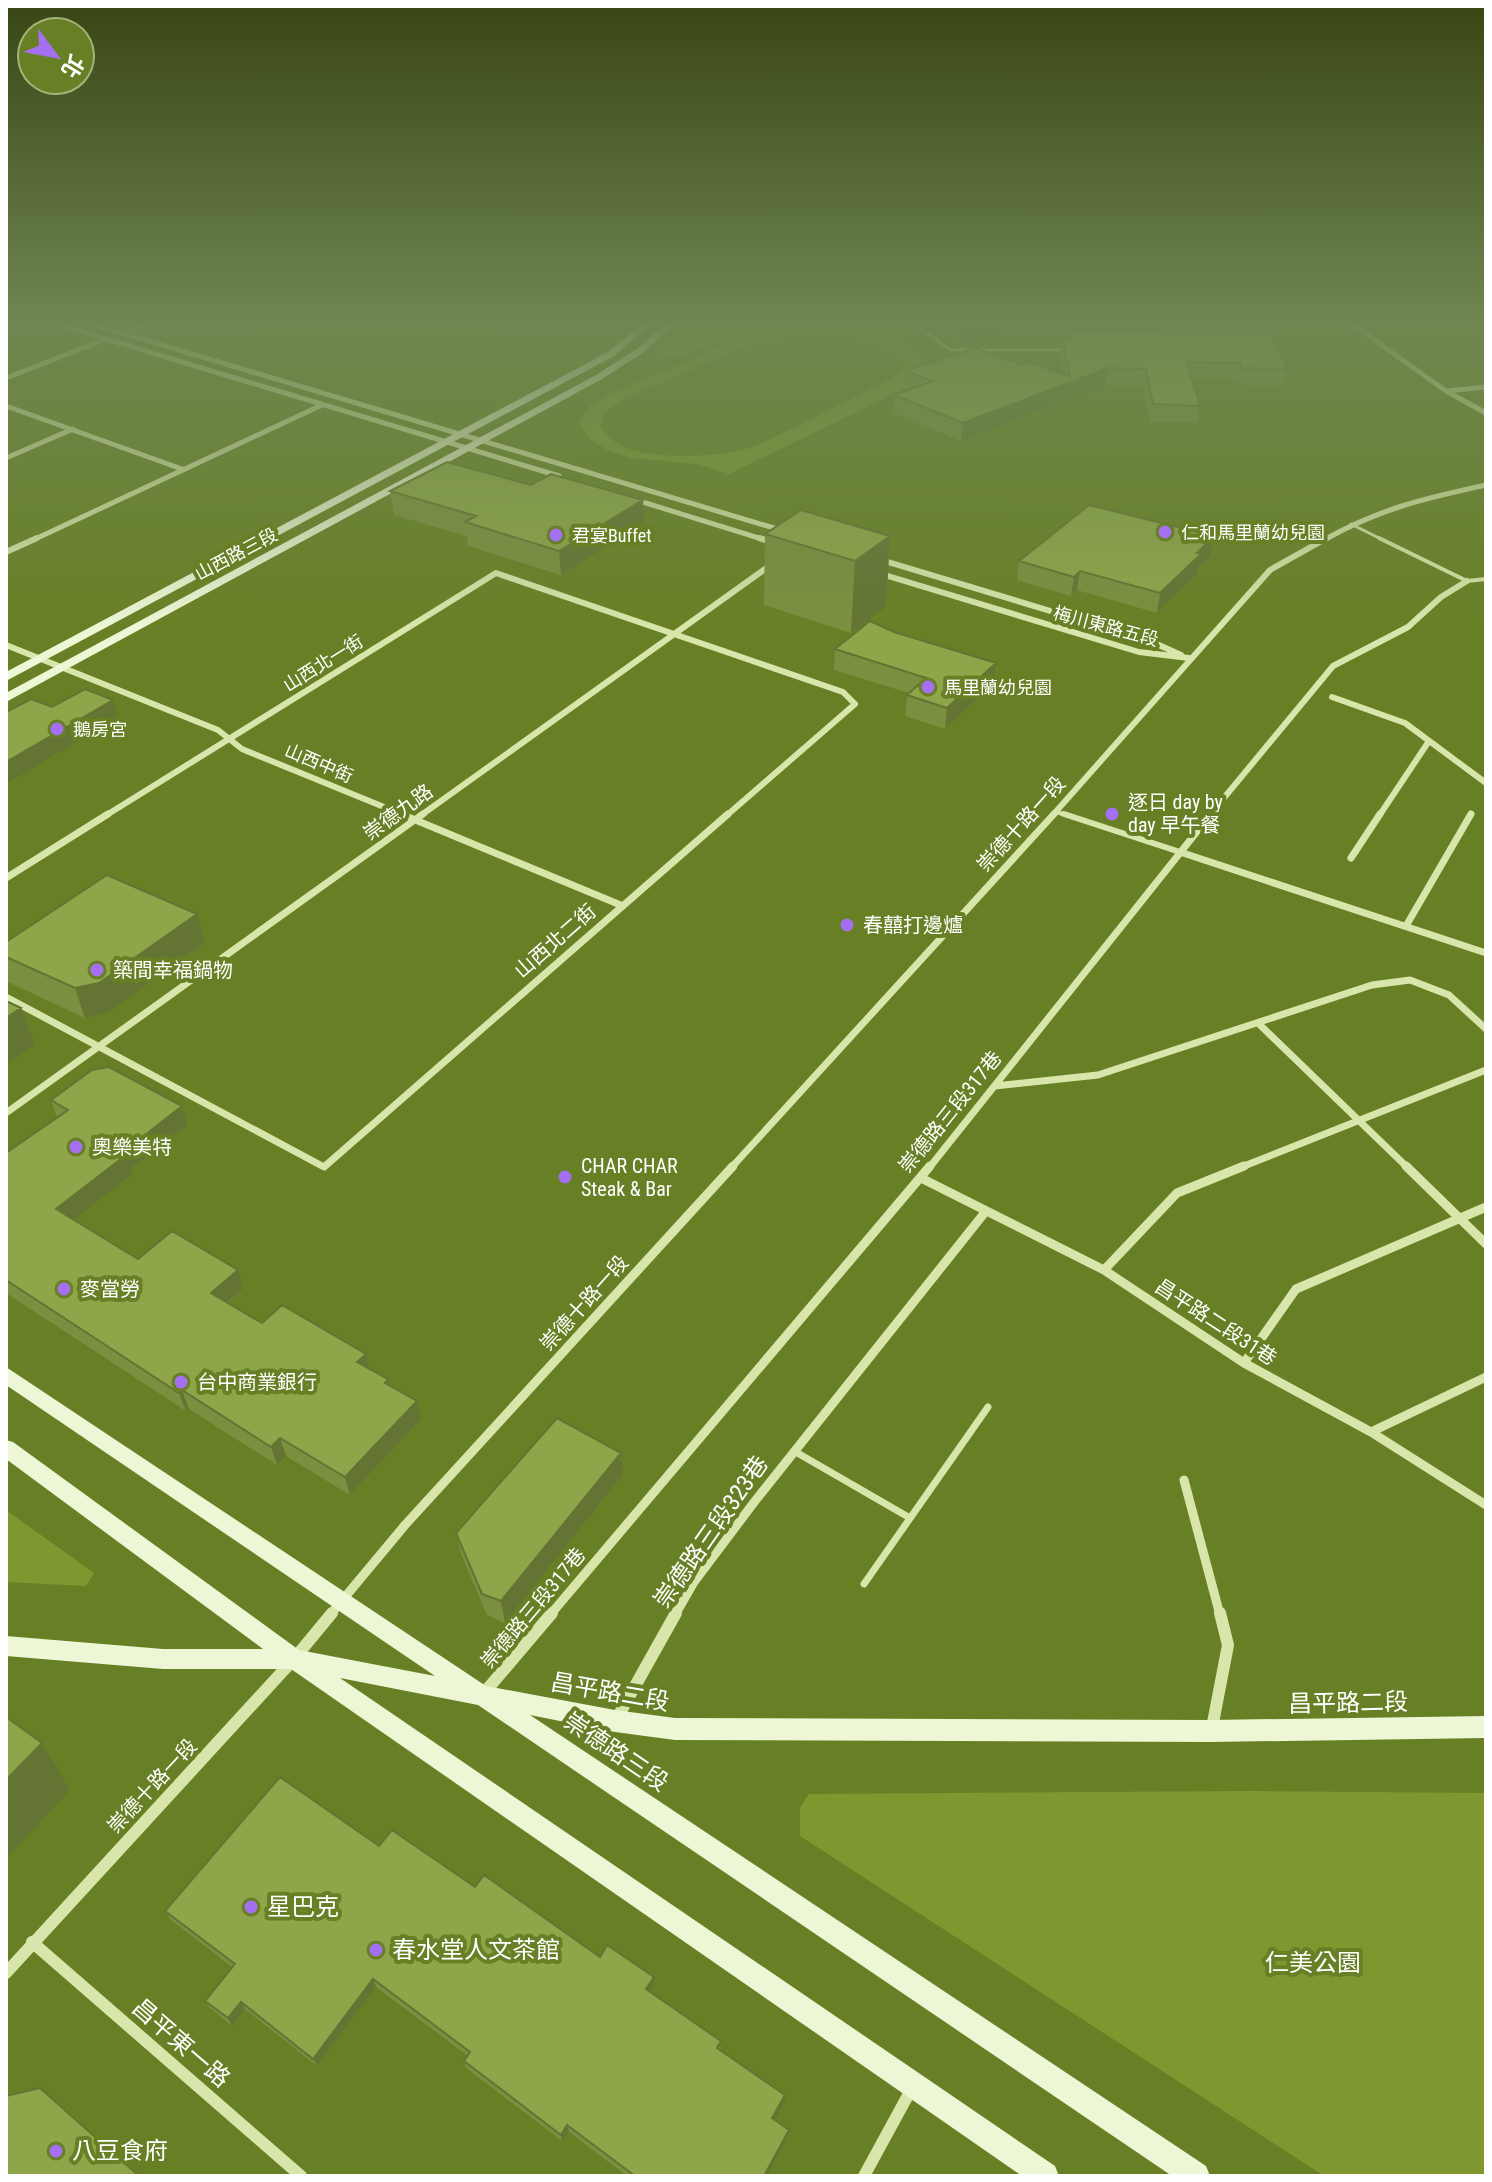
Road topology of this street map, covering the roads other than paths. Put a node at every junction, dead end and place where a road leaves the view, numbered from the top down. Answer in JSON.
{"nodes":[{"id":1,"x":56,"y":423,"type":"edge"},
{"id":2,"x":284,"y":423,"type":"edge"},
{"id":3,"x":382,"y":423,"type":"edge"},
{"id":4,"x":422,"y":423,"type":"edge"},
{"id":5,"x":485,"y":423,"type":"edge"},
{"id":6,"x":518,"y":423,"type":"edge"},
{"id":7,"x":74,"y":429,"type":"junction"},
{"id":8,"x":463,"y":435,"type":"junction"},
{"id":9,"x":484,"y":442,"type":"junction"},
{"id":10,"x":448,"y":443,"type":"junction"},
{"id":11,"x":469,"y":450,"type":"junction"},
{"id":12,"x":6,"y":458,"type":"edge"},
{"id":13,"x":183,"y":469,"type":"junction"},
{"id":14,"x":560,"y":477,"type":"edge"},
{"id":15,"x":1486,"y":485,"type":"edge"},
{"id":16,"x":621,"y":495,"type":"edge"},
{"id":17,"x":1351,"y":524,"type":"junction"},
{"id":18,"x":787,"y":532,"type":"edge"},
{"id":19,"x":784,"y":545,"type":"dead end"},
{"id":20,"x":6,"y":552,"type":"edge"},
{"id":21,"x":875,"y":558,"type":"dead end"},
{"id":22,"x":778,"y":560,"type":"edge"},
{"id":23,"x":874,"y":572,"type":"edge"},
{"id":24,"x":1486,"y":579,"type":"edge"},
{"id":25,"x":1467,"y":581,"type":"junction"},
{"id":26,"x":674,"y":634,"type":"junction"},
{"id":27,"x":6,"y":645,"type":"edge"},
{"id":28,"x":1189,"y":658,"type":"junction"},
{"id":29,"x":40,"y":659,"type":"junction"},
{"id":30,"x":63,"y":668,"type":"junction"},
{"id":31,"x":6,"y":677,"type":"edge"},
{"id":32,"x":1332,"y":697,"type":"dead end"},
{"id":33,"x":6,"y":698,"type":"edge"},
{"id":34,"x":231,"y":738,"type":"junction"},
{"id":35,"x":1429,"y":741,"type":"junction"},
{"id":36,"x":1486,"y":783,"type":"edge"},
{"id":37,"x":1056,"y":812,"type":"junction"},
{"id":38,"x":1471,"y":814,"type":"dead end"},
{"id":39,"x":413,"y":820,"type":"junction"},
{"id":40,"x":1180,"y":852,"type":"junction"},
{"id":41,"x":1351,"y":858,"type":"dead end"},
{"id":42,"x":6,"y":878,"type":"edge"},
{"id":43,"x":623,"y":906,"type":"junction"},
{"id":44,"x":1406,"y":926,"type":"junction"},
{"id":45,"x":1486,"y":953,"type":"edge"},
{"id":46,"x":6,"y":997,"type":"edge"},
{"id":47,"x":1258,"y":1023,"type":"junction"},
{"id":48,"x":1486,"y":1029,"type":"edge"},
{"id":49,"x":100,"y":1047,"type":"junction"},
{"id":50,"x":1486,"y":1070,"type":"edge"},
{"id":51,"x":995,"y":1086,"type":"junction"},
{"id":52,"x":6,"y":1113,"type":"edge"},
{"id":53,"x":1358,"y":1121,"type":"junction"},
{"id":54,"x":921,"y":1178,"type":"junction"},
{"id":55,"x":1486,"y":1207,"type":"edge"},
{"id":56,"x":986,"y":1211,"type":"junction"},
{"id":57,"x":1460,"y":1218,"type":"junction"},
{"id":58,"x":1486,"y":1244,"type":"edge"},
{"id":59,"x":1104,"y":1270,"type":"junction"},
{"id":60,"x":1244,"y":1363,"type":"junction"},
{"id":61,"x":6,"y":1375,"type":"edge"},
{"id":62,"x":1486,"y":1377,"type":"edge"},
{"id":63,"x":988,"y":1407,"type":"dead end"},
{"id":64,"x":1371,"y":1432,"type":"junction"},
{"id":65,"x":6,"y":1448,"type":"edge"},
{"id":66,"x":794,"y":1451,"type":"junction"},
{"id":67,"x":1184,"y":1480,"type":"dead end"},
{"id":68,"x":1486,"y":1505,"type":"edge"},
{"id":69,"x":910,"y":1518,"type":"junction"},
{"id":70,"x":864,"y":1584,"type":"dead end"},
{"id":71,"x":341,"y":1602,"type":"junction"},
{"id":72,"x":6,"y":1646,"type":"edge"},
{"id":73,"x":294,"y":1659,"type":"junction"},
{"id":74,"x":483,"y":1695,"type":"junction"},
{"id":75,"x":615,"y":1721,"type":"junction"},
{"id":76,"x":1486,"y":1727,"type":"edge"},
{"id":77,"x":1211,"y":1731,"type":"junction"},
{"id":78,"x":32,"y":1942,"type":"junction"},
{"id":79,"x":6,"y":1973,"type":"edge"},
{"id":80,"x":914,"y":2084,"type":"junction"},
{"id":81,"x":301,"y":2176,"type":"edge"},
{"id":82,"x":864,"y":2176,"type":"edge"},
{"id":83,"x":1045,"y":2176,"type":"edge"},
{"id":84,"x":1196,"y":2176,"type":"edge"}],
"edges":[{"from":1,"to":7,"type":"street"},
{"from":2,"to":13,"type":"street"},
{"from":3,"to":10,"type":"street"},
{"from":4,"to":8,"type":"street"},
{"from":5,"to":8,"type":"street","name":"山西路三段"},
{"from":6,"to":9,"type":"street","name":"山西路三段"},
{"from":7,"to":12,"type":"street"},
{"from":7,"to":13,"type":"street"},
{"from":8,"to":9,"type":"street"},
{"from":8,"to":10,"type":"street","name":"山西路三段"},
{"from":9,"to":11,"type":"street","name":"山西路三段"},
{"from":9,"to":18,"type":"street"},
{"from":10,"to":11,"type":"street"},
{"from":10,"to":29,"type":"street","name":"山西路三段"},
{"from":11,"to":14,"type":"street"},
{"from":11,"to":30,"type":"street","name":"山西路三段"},
{"from":13,"to":20,"type":"street"},
{"from":15,"to":17,"type":"street","name":"崇德十路一段"},
{"from":16,"to":19,"type":"street"},
{"from":17,"to":25,"type":"lane"},
{"from":17,"to":28,"type":"street","name":"崇德十路一段"},
{"from":21,"to":28,"type":"street","name":"梅川東路五段"},
{"from":22,"to":26,"type":"street","name":"崇德九路"},
{"from":23,"to":28,"type":"street","name":"梅川東路五段"},
{"from":24,"to":25,"type":"lane"},
{"from":25,"to":40,"type":"street","name":"崇德路三段317巷"},
{"from":26,"to":34,"type":"street","name":"山西北一街"},
{"from":26,"to":39,"type":"street","name":"崇德九路"},
{"from":26,"to":43,"type":"street","name":"山西北二街"},
{"from":27,"to":29,"type":"street","name":"山西中街"},
{"from":28,"to":37,"type":"street","name":"崇德十路一段"},
{"from":29,"to":30,"type":"street","name":"山西中街"},
{"from":29,"to":31,"type":"street","name":"山西路三段"},
{"from":30,"to":33,"type":"street","name":"山西路三段"},
{"from":30,"to":34,"type":"street","name":"山西中街"},
{"from":32,"to":35,"type":"street"},
{"from":34,"to":39,"type":"street","name":"山西中街"},
{"from":34,"to":42,"type":"street","name":"山西北一街"},
{"from":35,"to":36,"type":"street"},
{"from":35,"to":41,"type":"street"},
{"from":37,"to":40,"type":"lane"},
{"from":37,"to":71,"type":"street","name":"崇德十路一段"},
{"from":38,"to":44,"type":"street"},
{"from":39,"to":43,"type":"street","name":"山西中街"},
{"from":39,"to":49,"type":"street","name":"崇德九路"},
{"from":40,"to":44,"type":"street"},
{"from":40,"to":51,"type":"street","name":"崇德路三段317巷"},
{"from":43,"to":49,"type":"street","name":"山西北二街"},
{"from":44,"to":45,"type":"street"},
{"from":46,"to":49,"type":"street"},
{"from":47,"to":48,"type":"street"},
{"from":47,"to":51,"type":"street"},
{"from":47,"to":53,"type":"street"},
{"from":49,"to":52,"type":"street","name":"崇德九路"},
{"from":50,"to":53,"type":"street"},
{"from":51,"to":54,"type":"street","name":"崇德路三段317巷"},
{"from":53,"to":57,"type":"street"},
{"from":53,"to":59,"type":"street"},
{"from":54,"to":56,"type":"street","name":"昌平路二段31巷"},
{"from":54,"to":74,"type":"street","name":"崇德路三段317巷"},
{"from":55,"to":57,"type":"street"},
{"from":56,"to":59,"type":"street","name":"昌平路二段31巷"},
{"from":56,"to":66,"type":"street","name":"崇德路三段323巷"},
{"from":57,"to":58,"type":"street"},
{"from":57,"to":60,"type":"street"},
{"from":59,"to":60,"type":"street","name":"昌平路二段31巷"},
{"from":60,"to":64,"type":"street","name":"昌平路二段31巷"},
{"from":61,"to":71,"type":"street","name":"崇德路三段"},
{"from":62,"to":64,"type":"street"},
{"from":63,"to":69,"type":"lane"},
{"from":64,"to":68,"type":"street","name":"昌平路二段31巷"},
{"from":65,"to":73,"type":"street"},
{"from":66,"to":69,"type":"lane","name":"崇德路三段323巷"},
{"from":66,"to":75,"type":"street","name":"崇德路三段323巷"},
{"from":67,"to":77,"type":"street"},
{"from":69,"to":70,"type":"lane"},
{"from":71,"to":73,"type":"street","name":"崇德十路一段"},
{"from":71,"to":74,"type":"street","name":"崇德路三段"},
{"from":72,"to":73,"type":"street","name":"昌平路二段"},
{"from":73,"to":74,"type":"street","name":"昌平路二段"},
{"from":73,"to":78,"type":"street","name":"崇德十路一段"},
{"from":73,"to":80,"type":"street"},
{"from":74,"to":75,"type":"street","name":"昌平路二段"},
{"from":74,"to":84,"type":"street","name":"崇德路三段"},
{"from":75,"to":77,"type":"street","name":"昌平路二段"},
{"from":76,"to":77,"type":"street","name":"昌平路二段"},
{"from":78,"to":79,"type":"street","name":"崇德十路一段"},
{"from":78,"to":81,"type":"street","name":"昌平東一路"},
{"from":80,"to":82,"type":"street"},
{"from":80,"to":83,"type":"street"}]}
